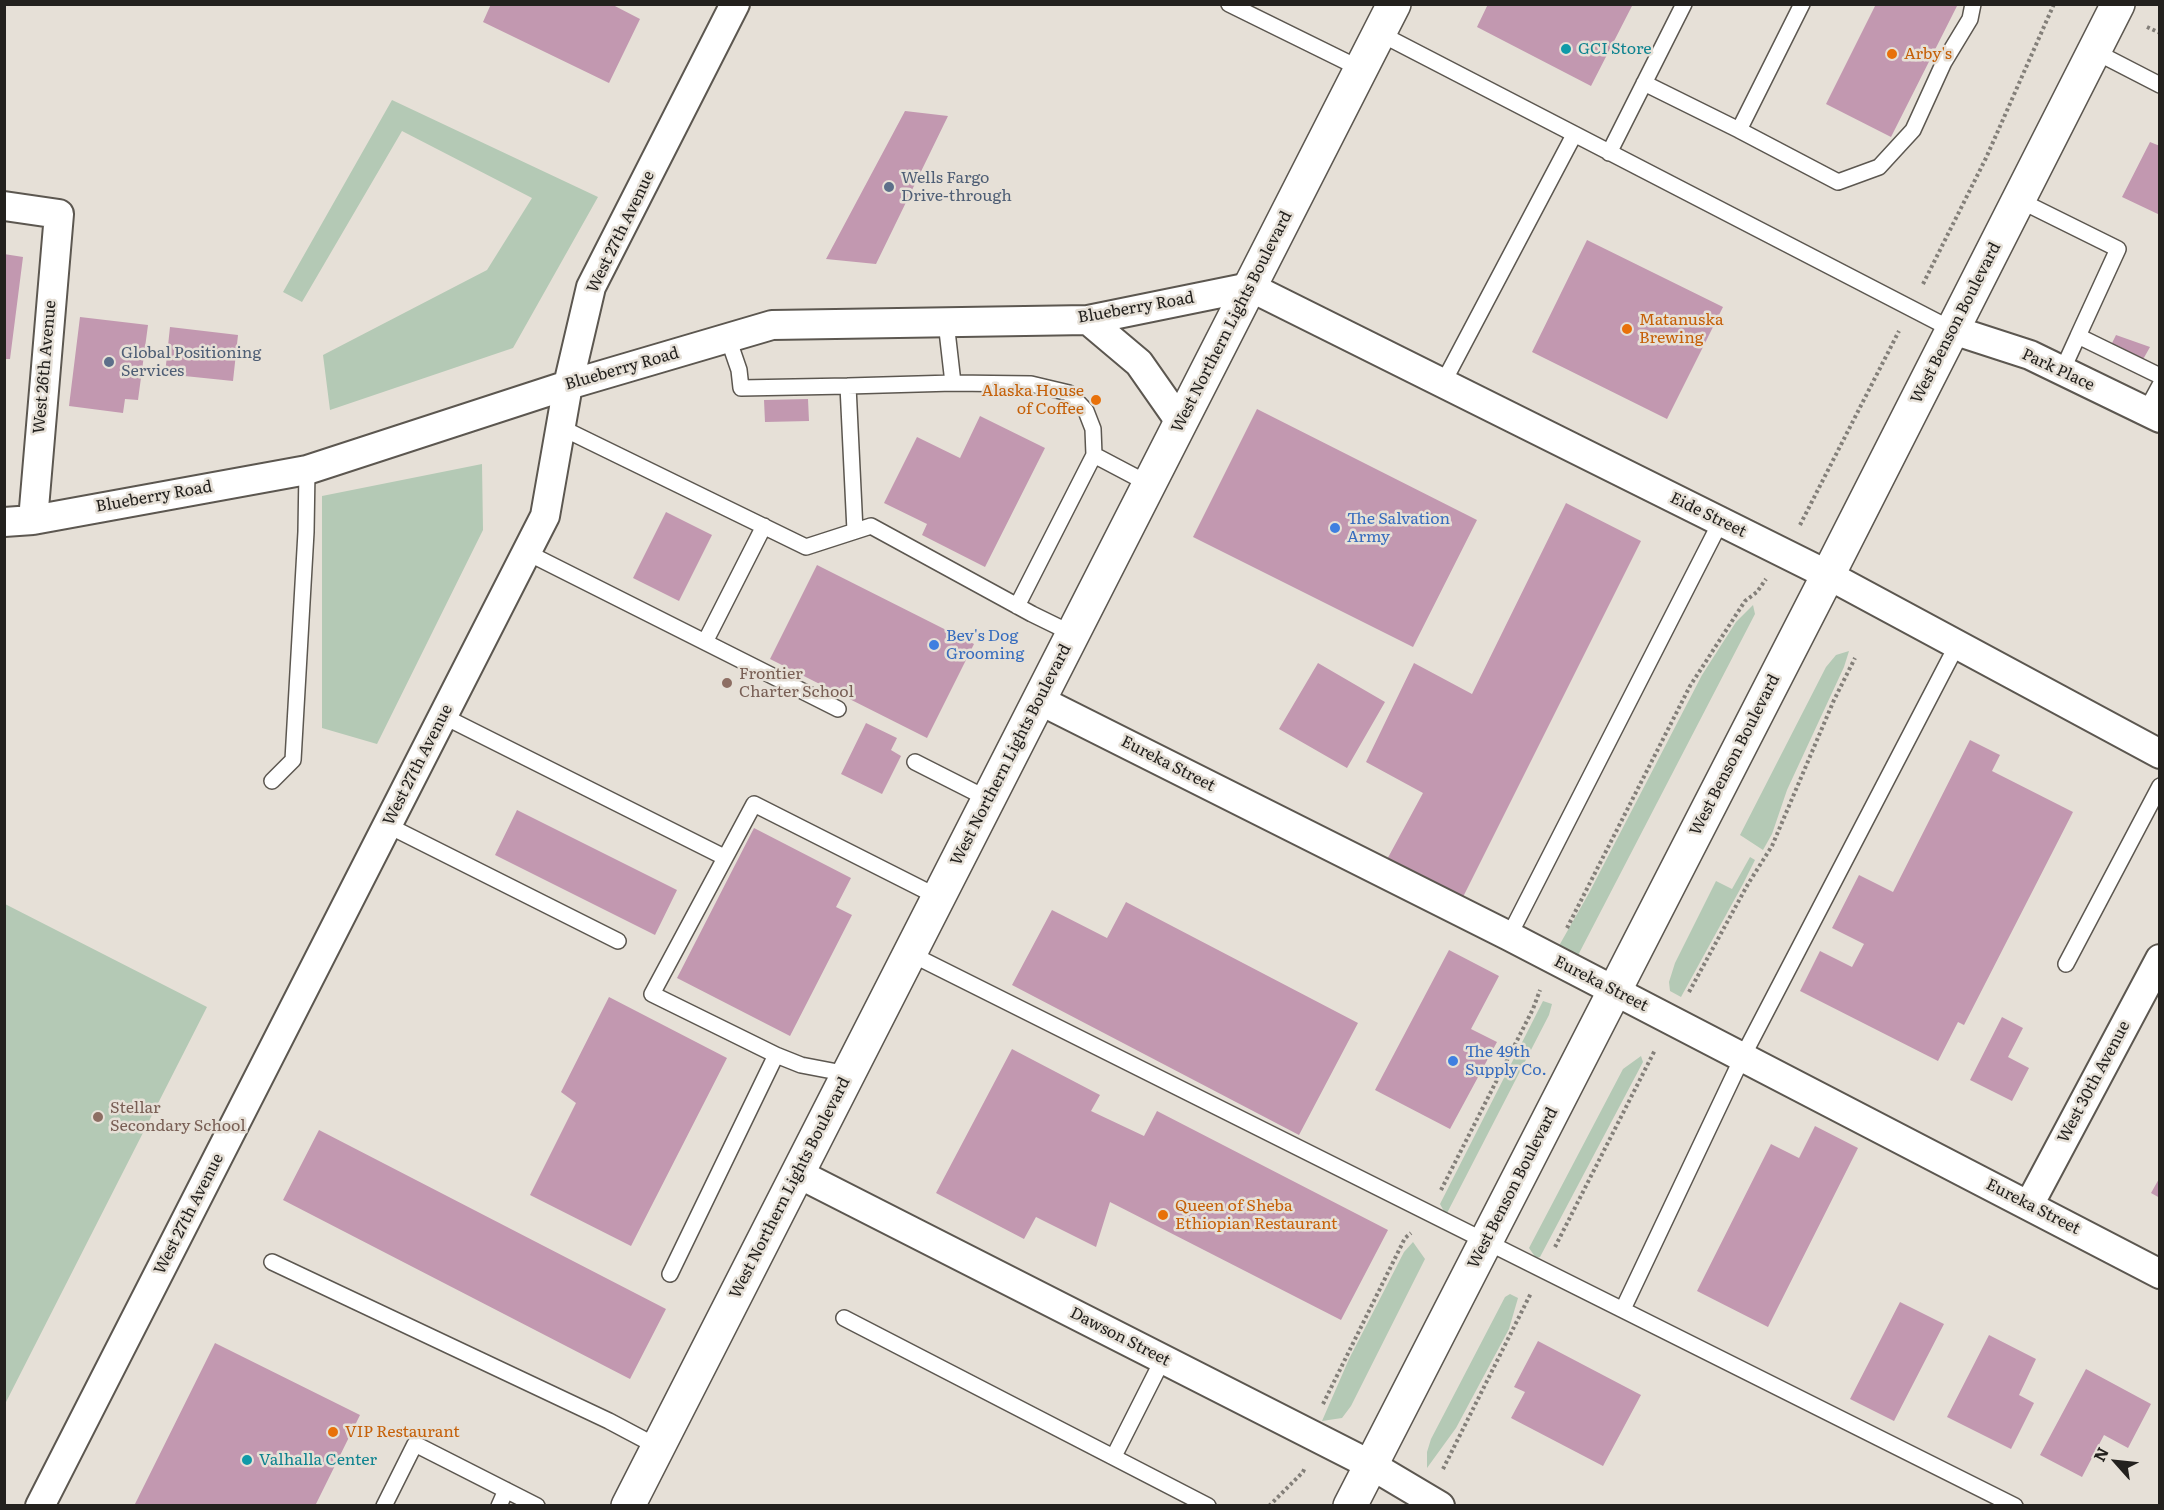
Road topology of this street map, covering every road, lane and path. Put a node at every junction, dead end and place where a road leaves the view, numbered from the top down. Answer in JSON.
{"nodes":[{"id":1,"x":735,"y":4,"type":"edge"},
{"id":2,"x":1229,"y":4,"type":"edge"},
{"id":3,"x":1684,"y":4,"type":"edge"},
{"id":4,"x":1802,"y":4,"type":"edge"},
{"id":5,"x":1973,"y":4,"type":"edge"},
{"id":6,"x":2054,"y":4,"type":"edge"},
{"id":7,"x":2118,"y":4,"type":"edge"},
{"id":8,"x":1386,"y":19,"type":"edge"},
{"id":9,"x":2094,"y":51,"type":"junction"},
{"id":10,"x":1361,"y":69,"type":"junction"},
{"id":11,"x":1644,"y":83,"type":"junction"},
{"id":12,"x":2160,"y":85,"type":"edge"},
{"id":13,"x":1739,"y":130,"type":"junction"},
{"id":14,"x":1574,"y":135,"type":"junction"},
{"id":15,"x":1609,"y":153,"type":"junction"},
{"id":16,"x":2019,"y":200,"type":"junction"},
{"id":17,"x":7,"y":206,"type":"edge"},
{"id":18,"x":1250,"y":287,"type":"junction"},
{"id":19,"x":1911,"y":308,"type":"junction"},
{"id":20,"x":1088,"y":320,"type":"junction"},
{"id":21,"x":946,"y":322,"type":"junction"},
{"id":22,"x":1953,"y":330,"type":"junction"},
{"id":23,"x":2078,"y":336,"type":"junction"},
{"id":24,"x":728,"y":338,"type":"junction"},
{"id":25,"x":2062,"y":371,"type":"junction"},
{"id":26,"x":2160,"y":376,"type":"edge"},
{"id":27,"x":953,"y":383,"type":"junction"},
{"id":28,"x":1443,"y":383,"type":"junction"},
{"id":29,"x":568,"y":385,"type":"junction"},
{"id":30,"x":2160,"y":385,"type":"edge"},
{"id":31,"x":848,"y":386,"type":"junction"},
{"id":32,"x":2153,"y":415,"type":"edge"},
{"id":33,"x":1181,"y":423,"type":"junction"},
{"id":34,"x":560,"y":427,"type":"junction"},
{"id":35,"x":1094,"y":455,"type":"junction"},
{"id":36,"x":307,"y":470,"type":"junction"},
{"id":37,"x":1149,"y":484,"type":"junction"},
{"id":38,"x":33,"y":519,"type":"junction"},
{"id":39,"x":1721,"y":521,"type":"junction"},
{"id":40,"x":4,"y":522,"type":"edge"},
{"id":41,"x":764,"y":526,"type":"junction"},
{"id":42,"x":855,"y":531,"type":"junction"},
{"id":43,"x":526,"y":552,"type":"junction"},
{"id":44,"x":1784,"y":552,"type":"junction"},
{"id":45,"x":1828,"y":575,"type":"junction"},
{"id":46,"x":1017,"y":606,"type":"junction"},
{"id":47,"x":1073,"y":634,"type":"junction"},
{"id":48,"x":705,"y":642,"type":"junction"},
{"id":49,"x":1957,"y":645,"type":"junction"},
{"id":50,"x":1856,"y":658,"type":"dead end"},
{"id":51,"x":1040,"y":699,"type":"junction"},
{"id":52,"x":838,"y":709,"type":"dead end"},
{"id":53,"x":442,"y":716,"type":"junction"},
{"id":54,"x":2160,"y":754,"type":"edge"},
{"id":55,"x":915,"y":762,"type":"dead end"},
{"id":56,"x":272,"y":782,"type":"dead end"},
{"id":57,"x":2160,"y":786,"type":"edge"},
{"id":58,"x":988,"y":799,"type":"junction"},
{"id":59,"x":387,"y":825,"type":"junction"},
{"id":60,"x":724,"y":857,"type":"junction"},
{"id":61,"x":938,"y":897,"type":"junction"},
{"id":62,"x":1509,"y":936,"type":"junction"},
{"id":63,"x":618,"y":941,"type":"dead end"},
{"id":64,"x":909,"y":954,"type":"junction"},
{"id":65,"x":1551,"y":958,"type":"junction"},
{"id":66,"x":2160,"y":959,"type":"edge"},
{"id":67,"x":2066,"y":964,"type":"dead end"},
{"id":68,"x":1613,"y":991,"type":"junction"},
{"id":69,"x":1673,"y":1021,"type":"junction"},
{"id":70,"x":776,"y":1055,"type":"junction"},
{"id":71,"x":1743,"y":1056,"type":"junction"},
{"id":72,"x":848,"y":1074,"type":"junction"},
{"id":73,"x":797,"y":1173,"type":"junction"},
{"id":74,"x":2029,"y":1205,"type":"junction"},
{"id":75,"x":1435,"y":1215,"type":"junction"},
{"id":76,"x":1486,"y":1241,"type":"junction"},
{"id":77,"x":272,"y":1262,"type":"dead end"},
{"id":78,"x":1543,"y":1269,"type":"junction"},
{"id":79,"x":670,"y":1274,"type":"dead end"},
{"id":80,"x":2160,"y":1274,"type":"edge"},
{"id":81,"x":1623,"y":1309,"type":"junction"},
{"id":82,"x":844,"y":1318,"type":"dead end"},
{"id":83,"x":1163,"y":1359,"type":"junction"},
{"id":84,"x":1320,"y":1439,"type":"junction"},
{"id":85,"x":658,"y":1447,"type":"junction"},
{"id":86,"x":1114,"y":1456,"type":"junction"},
{"id":87,"x":1371,"y":1465,"type":"junction"},
{"id":88,"x":506,"y":1490,"type":"junction"},
{"id":89,"x":1435,"y":1502,"type":"edge"},
{"id":90,"x":40,"y":1506,"type":"edge"},
{"id":91,"x":384,"y":1506,"type":"edge"},
{"id":92,"x":499,"y":1506,"type":"edge"},
{"id":93,"x":537,"y":1506,"type":"edge"},
{"id":94,"x":628,"y":1506,"type":"edge"},
{"id":95,"x":1208,"y":1506,"type":"edge"},
{"id":96,"x":1269,"y":1506,"type":"edge"},
{"id":97,"x":1350,"y":1506,"type":"edge"},
{"id":98,"x":2015,"y":1506,"type":"edge"}],
"edges":[{"from":1,"to":29,"type":"street","name":"West 27th Avenue"},
{"from":2,"to":10,"type":"lane"},
{"from":3,"to":11,"type":"lane"},
{"from":4,"to":13,"type":"lane"},
{"from":5,"to":13,"type":"lane"},
{"from":6,"to":19,"type":"path"},
{"from":7,"to":9,"type":"main road","name":"West Benson Boulevard"},
{"from":8,"to":10,"type":"main road","name":"West Northern Lights Boulevard"},
{"from":8,"to":14,"type":"lane"},
{"from":9,"to":12,"type":"lane"},
{"from":9,"to":16,"type":"main road","name":"West Benson Boulevard"},
{"from":10,"to":18,"type":"main road","name":"West Northern Lights Boulevard"},
{"from":11,"to":13,"type":"lane"},
{"from":11,"to":15,"type":"lane"},
{"from":14,"to":15,"type":"lane"},
{"from":14,"to":28,"type":"lane"},
{"from":15,"to":19,"type":"lane"},
{"from":16,"to":22,"type":"main road","name":"West Benson Boulevard"},
{"from":16,"to":23,"type":"lane"},
{"from":17,"to":38,"type":"street","name":"West 26th Avenue"},
{"from":18,"to":20,"type":"street","name":"Blueberry Road"},
{"from":18,"to":28,"type":"street","name":"Eide Street"},
{"from":18,"to":33,"type":"main road","name":"West Northern Lights Boulevard"},
{"from":19,"to":22,"type":"lane"},
{"from":19,"to":44,"type":"path"},
{"from":20,"to":21,"type":"street","name":"Blueberry Road"},
{"from":20,"to":33,"type":"street"},
{"from":21,"to":24,"type":"street","name":"Blueberry Road"},
{"from":21,"to":27,"type":"lane"},
{"from":22,"to":25,"type":"street","name":"Park Place"},
{"from":22,"to":45,"type":"main road","name":"West Benson Boulevard"},
{"from":23,"to":25,"type":"lane"},
{"from":23,"to":26,"type":"lane"},
{"from":24,"to":29,"type":"street","name":"Blueberry Road"},
{"from":24,"to":31,"type":"lane"},
{"from":25,"to":32,"type":"street","name":"Park Place"},
{"from":27,"to":31,"type":"lane"},
{"from":27,"to":35,"type":"lane"},
{"from":28,"to":39,"type":"street","name":"Eide Street"},
{"from":29,"to":34,"type":"street","name":"West 27th Avenue"},
{"from":29,"to":36,"type":"street","name":"Blueberry Road"},
{"from":30,"to":32,"type":"lane"},
{"from":31,"to":42,"type":"lane"},
{"from":33,"to":37,"type":"main road","name":"West Northern Lights Boulevard"},
{"from":34,"to":41,"type":"lane"},
{"from":34,"to":43,"type":"street","name":"West 27th Avenue"},
{"from":35,"to":37,"type":"lane"},
{"from":35,"to":46,"type":"lane"},
{"from":36,"to":38,"type":"street","name":"Blueberry Road"},
{"from":36,"to":56,"type":"lane"},
{"from":37,"to":47,"type":"main road","name":"West Northern Lights Boulevard"},
{"from":38,"to":40,"type":"street","name":"Blueberry Road"},
{"from":39,"to":44,"type":"street","name":"Eide Street"},
{"from":39,"to":62,"type":"lane"},
{"from":41,"to":42,"type":"lane"},
{"from":41,"to":48,"type":"lane"},
{"from":42,"to":46,"type":"lane"},
{"from":43,"to":48,"type":"lane"},
{"from":43,"to":53,"type":"street","name":"West 27th Avenue"},
{"from":44,"to":45,"type":"street","name":"Eide Street"},
{"from":44,"to":65,"type":"path"},
{"from":45,"to":49,"type":"street","name":"Eide Street"},
{"from":45,"to":68,"type":"main road","name":"West Benson Boulevard"},
{"from":46,"to":47,"type":"lane"},
{"from":47,"to":51,"type":"main road","name":"West Northern Lights Boulevard"},
{"from":48,"to":52,"type":"lane"},
{"from":49,"to":54,"type":"street","name":"Eide Street"},
{"from":49,"to":71,"type":"lane"},
{"from":50,"to":69,"type":"path"},
{"from":51,"to":58,"type":"main road","name":"West Northern Lights Boulevard"},
{"from":51,"to":62,"type":"street","name":"Eureka Street"},
{"from":53,"to":59,"type":"street","name":"West 27th Avenue"},
{"from":53,"to":60,"type":"lane"},
{"from":55,"to":58,"type":"lane"},
{"from":57,"to":67,"type":"lane"},
{"from":58,"to":61,"type":"main road","name":"West Northern Lights Boulevard"},
{"from":59,"to":63,"type":"lane"},
{"from":59,"to":90,"type":"street","name":"West 27th Avenue"},
{"from":60,"to":61,"type":"lane"},
{"from":60,"to":70,"type":"lane"},
{"from":61,"to":64,"type":"main road","name":"West Northern Lights Boulevard"},
{"from":62,"to":65,"type":"street","name":"Eureka Street"},
{"from":64,"to":72,"type":"main road","name":"West Northern Lights Boulevard"},
{"from":64,"to":75,"type":"lane"},
{"from":65,"to":68,"type":"street","name":"Eureka Street"},
{"from":65,"to":75,"type":"path"},
{"from":66,"to":74,"type":"street","name":"West 30th Avenue"},
{"from":68,"to":69,"type":"street","name":"Eureka Street"},
{"from":68,"to":76,"type":"main road","name":"West Benson Boulevard"},
{"from":69,"to":71,"type":"street","name":"Eureka Street"},
{"from":69,"to":78,"type":"path"},
{"from":70,"to":72,"type":"lane"},
{"from":70,"to":79,"type":"lane"},
{"from":71,"to":74,"type":"street","name":"Eureka Street"},
{"from":71,"to":81,"type":"lane"},
{"from":72,"to":73,"type":"main road","name":"West Northern Lights Boulevard"},
{"from":73,"to":83,"type":"street","name":"Dawson Street"},
{"from":73,"to":85,"type":"main road","name":"West Northern Lights Boulevard"},
{"from":74,"to":80,"type":"street","name":"Eureka Street"},
{"from":75,"to":76,"type":"lane"},
{"from":75,"to":84,"type":"path"},
{"from":76,"to":78,"type":"lane"},
{"from":76,"to":87,"type":"main road","name":"West Benson Boulevard"},
{"from":77,"to":85,"type":"lane"},
{"from":78,"to":81,"type":"lane"},
{"from":78,"to":89,"type":"path"},
{"from":81,"to":98,"type":"lane"},
{"from":82,"to":86,"type":"lane"},
{"from":83,"to":84,"type":"street","name":"Dawson Street"},
{"from":83,"to":86,"type":"lane"},
{"from":84,"to":87,"type":"street","name":"Dawson Street"},
{"from":84,"to":96,"type":"path"},
{"from":85,"to":94,"type":"main road","name":"West Northern Lights Boulevard"},
{"from":86,"to":95,"type":"lane"},
{"from":87,"to":89,"type":"street","name":"Dawson Street"},
{"from":87,"to":97,"type":"main road","name":"West Benson Boulevard"},
{"from":88,"to":91,"type":"lane"},
{"from":88,"to":92,"type":"lane"},
{"from":88,"to":93,"type":"lane"}]}
